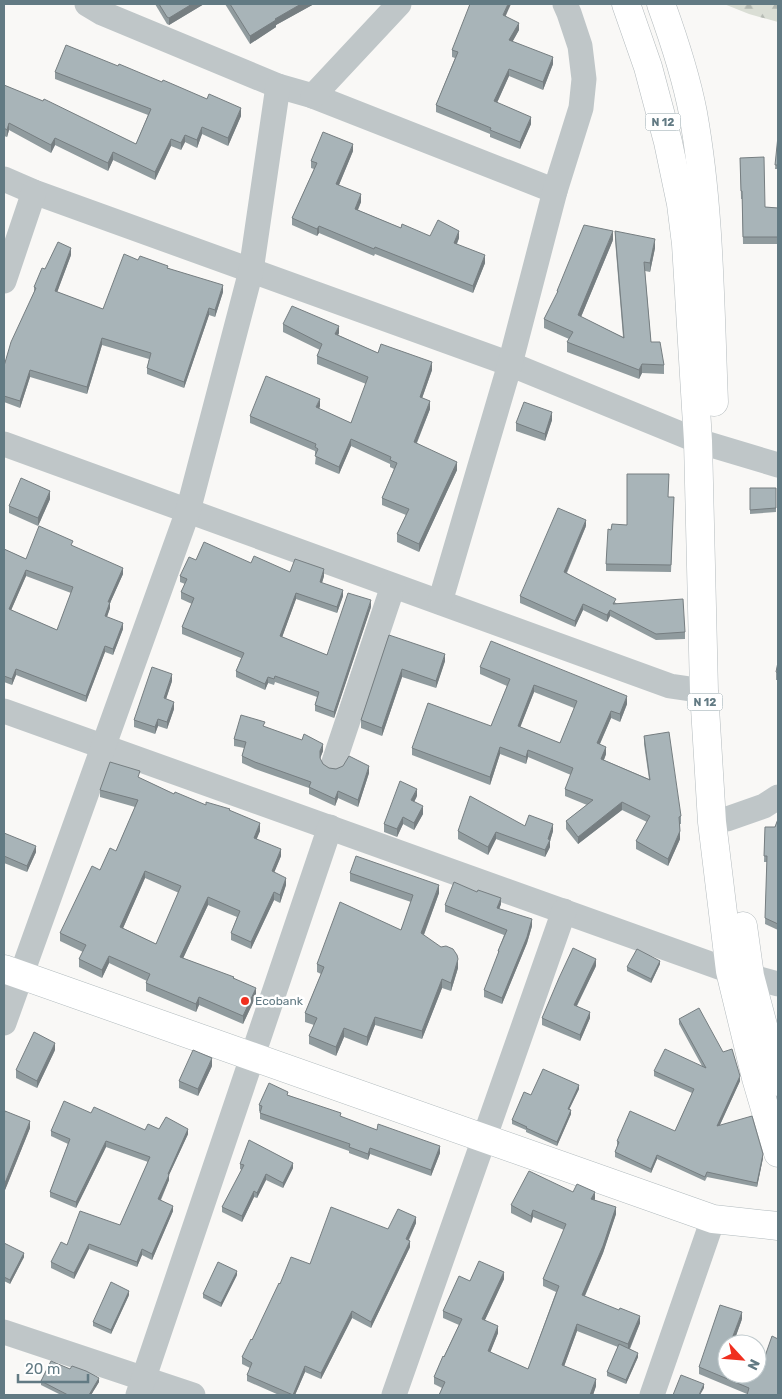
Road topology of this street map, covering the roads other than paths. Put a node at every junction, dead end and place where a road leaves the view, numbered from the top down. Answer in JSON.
{"nodes":[{"id":1,"x":399,"y":4,"type":"edge"},
{"id":2,"x":565,"y":4,"type":"edge"},
{"id":3,"x":626,"y":4,"type":"edge"},
{"id":4,"x":661,"y":4,"type":"edge"},
{"id":5,"x":101,"y":7,"type":"edge"},
{"id":6,"x":278,"y":86,"type":"junction"},
{"id":7,"x":313,"y":96,"type":"junction"},
{"id":8,"x":4,"y":180,"type":"edge"},
{"id":9,"x":555,"y":191,"type":"junction"},
{"id":10,"x":34,"y":192,"type":"junction"},
{"id":11,"x":251,"y":271,"type":"junction"},
{"id":12,"x":4,"y":281,"type":"edge"},
{"id":13,"x":510,"y":364,"type":"junction"},
{"id":14,"x":707,"y":443,"type":"junction"},
{"id":15,"x":4,"y":444,"type":"edge"},
{"id":16,"x":778,"y":465,"type":"edge"},
{"id":17,"x":188,"y":511,"type":"junction"},
{"id":18,"x":394,"y":586,"type":"junction"},
{"id":19,"x":440,"y":602,"type":"junction"},
{"id":20,"x":704,"y":691,"type":"junction"},
{"id":21,"x":4,"y":711,"type":"edge"},
{"id":22,"x":104,"y":747,"type":"junction"},
{"id":23,"x":334,"y":762,"type":"dead end"},
{"id":24,"x":778,"y":797,"type":"edge"},
{"id":25,"x":726,"y":819,"type":"junction"},
{"id":26,"x":330,"y":828,"type":"junction"},
{"id":27,"x":564,"y":911,"type":"junction"},
{"id":28,"x":12,"y":972,"type":"edge"},
{"id":29,"x":740,"y":973,"type":"junction"},
{"id":30,"x":778,"y":984,"type":"edge"},
{"id":31,"x":4,"y":1023,"type":"edge"},
{"id":32,"x":252,"y":1057,"type":"junction"},
{"id":33,"x":778,"y":1082,"type":"edge"},
{"id":34,"x":484,"y":1138,"type":"junction"},
{"id":35,"x":778,"y":1153,"type":"edge"},
{"id":36,"x":713,"y":1219,"type":"junction"},
{"id":37,"x":778,"y":1226,"type":"edge"},
{"id":38,"x":4,"y":1332,"type":"edge"},
{"id":39,"x":141,"y":1387,"type":"edge"},
{"id":40,"x":193,"y":1395,"type":"edge"},
{"id":41,"x":394,"y":1395,"type":"edge"},
{"id":42,"x":652,"y":1395,"type":"edge"}],
"edges":[{"from":1,"to":7,"type":"street"},
{"from":2,"to":9,"type":"street"},
{"from":3,"to":14,"type":"main road","number":"N 12"},
{"from":4,"to":14,"type":"main road","number":"N 12"},
{"from":5,"to":6,"type":"street"},
{"from":6,"to":7,"type":"street"},
{"from":6,"to":11,"type":"street"},
{"from":7,"to":9,"type":"street"},
{"from":8,"to":10,"type":"street"},
{"from":9,"to":13,"type":"street"},
{"from":10,"to":11,"type":"street"},
{"from":10,"to":12,"type":"street"},
{"from":11,"to":13,"type":"street"},
{"from":11,"to":17,"type":"street"},
{"from":13,"to":14,"type":"street"},
{"from":13,"to":19,"type":"street"},
{"from":14,"to":16,"type":"street"},
{"from":14,"to":20,"type":"main road","number":"N 12"},
{"from":14,"to":25,"type":"main road","number":"N 12"},
{"from":15,"to":17,"type":"street"},
{"from":17,"to":18,"type":"street"},
{"from":17,"to":22,"type":"street"},
{"from":18,"to":19,"type":"street"},
{"from":18,"to":23,"type":"street"},
{"from":19,"to":20,"type":"street"},
{"from":20,"to":29,"type":"main road","number":"N 12"},
{"from":21,"to":22,"type":"street"},
{"from":22,"to":26,"type":"street"},
{"from":22,"to":28,"type":"street"},
{"from":24,"to":25,"type":"street"},
{"from":25,"to":29,"type":"main road","number":"N 12"},
{"from":26,"to":27,"type":"street"},
{"from":26,"to":32,"type":"street"},
{"from":27,"to":29,"type":"street"},
{"from":27,"to":34,"type":"street"},
{"from":28,"to":31,"type":"street"},
{"from":28,"to":32,"type":"main road"},
{"from":29,"to":30,"type":"street"},
{"from":29,"to":33,"type":"main road","number":"N 12"},
{"from":29,"to":35,"type":"main road","number":"N 12"},
{"from":32,"to":34,"type":"main road"},
{"from":32,"to":39,"type":"street"},
{"from":34,"to":36,"type":"main road"},
{"from":34,"to":41,"type":"street"},
{"from":36,"to":37,"type":"main road"},
{"from":36,"to":42,"type":"street"},
{"from":38,"to":39,"type":"street"},
{"from":39,"to":40,"type":"street"}]}
